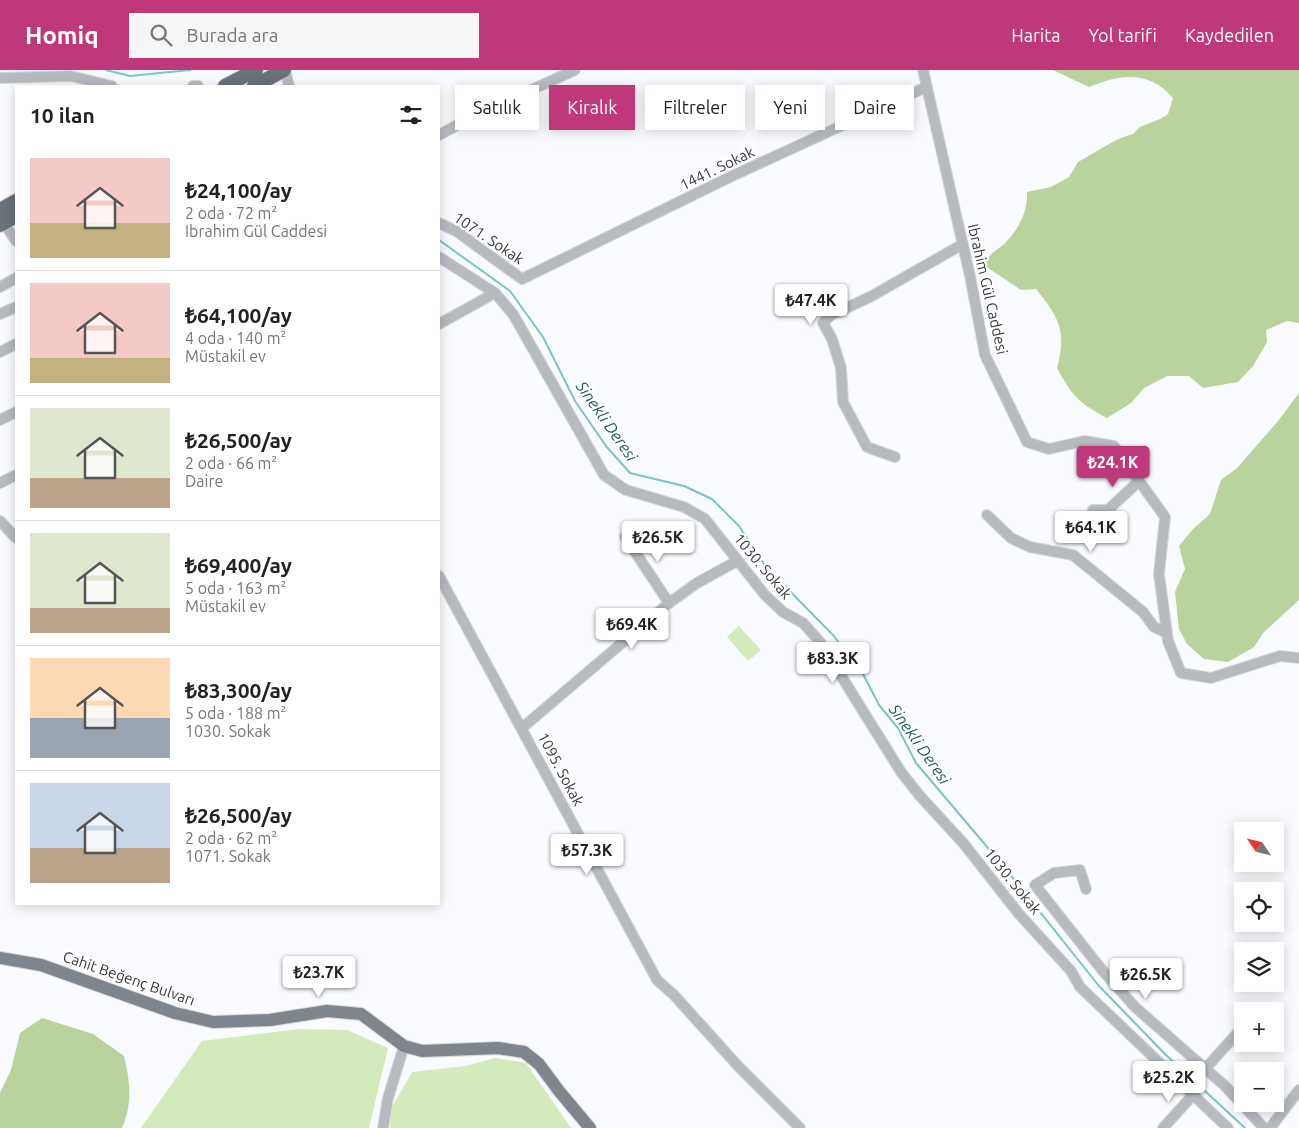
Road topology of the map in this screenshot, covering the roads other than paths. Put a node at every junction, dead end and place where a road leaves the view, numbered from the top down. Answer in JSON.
{"nodes":[{"id":1,"x":284,"y":70,"type":"edge"},
{"id":2,"x":575,"y":70,"type":"edge"},
{"id":3,"x":923,"y":70,"type":"edge"},
{"id":4,"x":0,"y":78,"type":"edge"},
{"id":5,"x":257,"y":82,"type":"edge"},
{"id":6,"x":108,"y":85,"type":"edge"},
{"id":7,"x":233,"y":85,"type":"edge"},
{"id":8,"x":289,"y":85,"type":"edge"},
{"id":9,"x":926,"y":87,"type":"junction"},
{"id":10,"x":440,"y":134,"type":"edge"},
{"id":11,"x":15,"y":203,"type":"edge"},
{"id":12,"x":5,"y":219,"type":"edge"},
{"id":13,"x":440,"y":223,"type":"edge"},
{"id":14,"x":15,"y":239,"type":"edge"},
{"id":15,"x":962,"y":244,"type":"junction"},
{"id":16,"x":440,"y":258,"type":"edge"},
{"id":17,"x":522,"y":279,"type":"joint"},
{"id":18,"x":15,"y":283,"type":"edge"},
{"id":19,"x":0,"y":287,"type":"edge"},
{"id":20,"x":495,"y":294,"type":"junction"},
{"id":21,"x":15,"y":307,"type":"edge"},
{"id":22,"x":0,"y":314,"type":"edge"},
{"id":23,"x":440,"y":323,"type":"edge"},
{"id":24,"x":15,"y":344,"type":"edge"},
{"id":25,"x":0,"y":352,"type":"edge"},
{"id":26,"x":15,"y":412,"type":"edge"},
{"id":27,"x":0,"y":420,"type":"edge"},
{"id":28,"x":895,"y":457,"type":"dead end"},
{"id":29,"x":15,"y":476,"type":"edge"},
{"id":30,"x":1139,"y":480,"type":"junction"},
{"id":31,"x":0,"y":483,"type":"edge"},
{"id":32,"x":1093,"y":510,"type":"dead end"},
{"id":33,"x":987,"y":515,"type":"dead end"},
{"id":34,"x":0,"y":521,"type":"edge"},
{"id":35,"x":15,"y":537,"type":"edge"},
{"id":36,"x":625,"y":537,"type":"dead end"},
{"id":37,"x":737,"y":560,"type":"junction"},
{"id":38,"x":440,"y":578,"type":"edge"},
{"id":39,"x":669,"y":604,"type":"junction"},
{"id":40,"x":1167,"y":633,"type":"junction"},
{"id":41,"x":1299,"y":658,"type":"edge"},
{"id":42,"x":522,"y":728,"type":"junction"},
{"id":43,"x":1086,"y":889,"type":"dead end"},
{"id":44,"x":0,"y":958,"type":"edge"},
{"id":45,"x":1234,"y":1037,"type":"edge"},
{"id":46,"x":404,"y":1046,"type":"junction"},
{"id":47,"x":1205,"y":1069,"type":"junction"},
{"id":48,"x":1299,"y":1090,"type":"edge"},
{"id":49,"x":1193,"y":1095,"type":"junction"},
{"id":50,"x":383,"y":1128,"type":"edge"},
{"id":51,"x":590,"y":1128,"type":"edge"},
{"id":52,"x":800,"y":1128,"type":"edge"},
{"id":53,"x":1163,"y":1128,"type":"edge"},
{"id":54,"x":1228,"y":1128,"type":"edge"},
{"id":55,"x":1264,"y":1128,"type":"edge"},
{"id":56,"x":1270,"y":1128,"type":"edge"}],
"edges":[{"from":1,"to":5,"type":"highway"},
{"from":1,"to":8,"type":"street"},
{"from":2,"to":10,"type":"street"},
{"from":3,"to":9,"type":"street","name":"Ibrahim Gül Caddesi"},
{"from":4,"to":6,"type":"street"},
{"from":5,"to":7,"type":"highway"},
{"from":9,"to":15,"type":"street","name":"Ibrahim Gül Caddesi"},
{"from":9,"to":17,"type":"street","name":"1441. Sokak"},
{"from":11,"to":12,"type":"highway"},
{"from":12,"to":14,"type":"street"},
{"from":13,"to":17,"type":"street","name":"1071. Sokak"},
{"from":15,"to":28,"type":"street"},
{"from":15,"to":30,"type":"street","name":"Ibrahim Gül Caddesi"},
{"from":16,"to":20,"type":"street","name":"1030. Sokak"},
{"from":18,"to":19,"type":"street"},
{"from":20,"to":23,"type":"street"},
{"from":20,"to":37,"type":"street","name":"1030. Sokak"},
{"from":21,"to":22,"type":"street"},
{"from":24,"to":25,"type":"street"},
{"from":26,"to":27,"type":"street"},
{"from":29,"to":31,"type":"street"},
{"from":30,"to":32,"type":"street"},
{"from":30,"to":40,"type":"street","name":"Ibrahim Gül Caddesi"},
{"from":33,"to":40,"type":"street"},
{"from":34,"to":35,"type":"street"},
{"from":36,"to":39,"type":"street"},
{"from":37,"to":39,"type":"street"},
{"from":37,"to":49,"type":"street","name":"1030. Sokak"},
{"from":38,"to":42,"type":"street","name":"1095. Sokak"},
{"from":39,"to":42,"type":"street"},
{"from":40,"to":41,"type":"street","name":"Ibrahim Gül Caddesi"},
{"from":42,"to":52,"type":"street","name":"1095. Sokak"},
{"from":43,"to":47,"type":"street"},
{"from":44,"to":46,"type":"main road","name":"Cahit Beğenç Bulvarı"},
{"from":45,"to":47,"type":"street"},
{"from":46,"to":50,"type":"street"},
{"from":46,"to":51,"type":"main road","name":"Cahit Beğenç Bulvarı"},
{"from":47,"to":55,"type":"street"},
{"from":48,"to":56,"type":"street"},
{"from":49,"to":53,"type":"street"},
{"from":49,"to":54,"type":"street","name":"1030. Sokak"}]}
